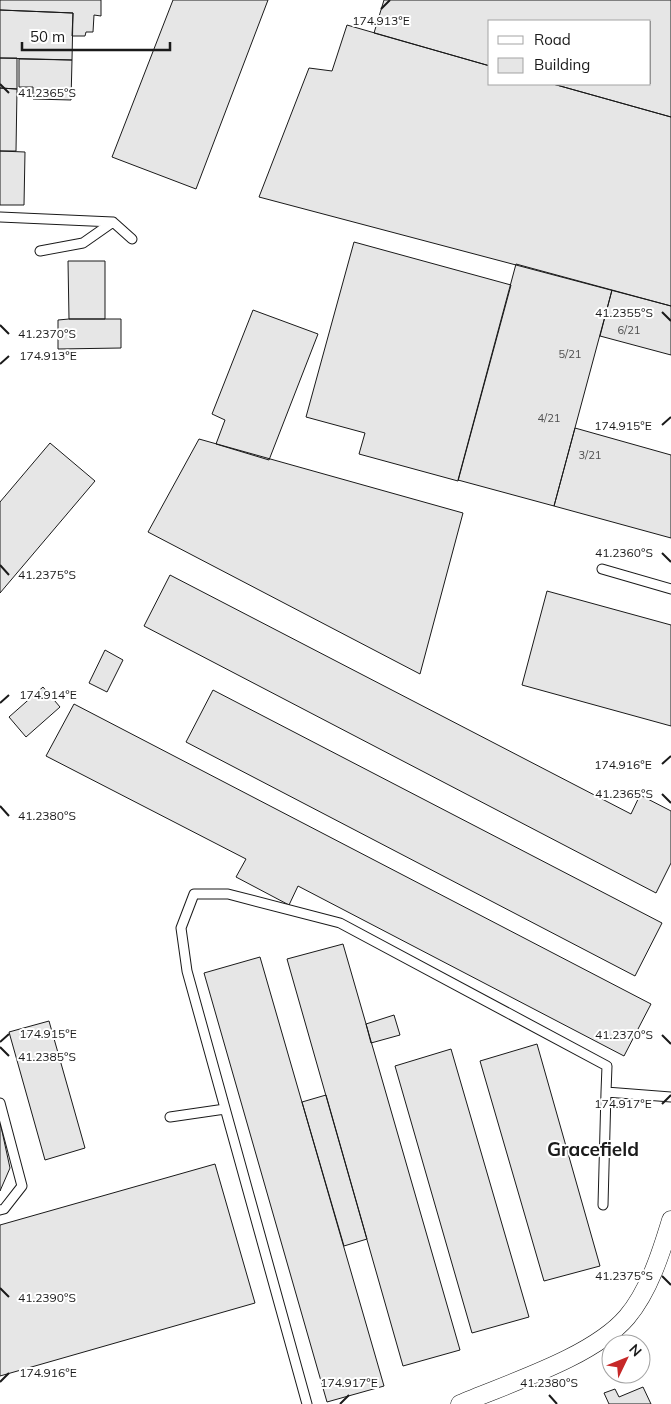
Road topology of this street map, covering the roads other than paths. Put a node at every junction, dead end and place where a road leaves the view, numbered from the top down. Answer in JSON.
{"nodes":[{"id":1,"x":0,"y":217,"type":"edge"},
{"id":2,"x":113,"y":222,"type":"junction"},
{"id":3,"x":132,"y":239,"type":"dead end"},
{"id":4,"x":40,"y":250,"type":"dead end"},
{"id":5,"x":602,"y":569,"type":"dead end"},
{"id":6,"x":671,"y":588,"type":"edge"},
{"id":7,"x":606,"y":1092,"type":"junction"},
{"id":8,"x":671,"y":1097,"type":"edge"},
{"id":9,"x":0,"y":1103,"type":"edge"},
{"id":10,"x":225,"y":1109,"type":"junction"},
{"id":11,"x":170,"y":1117,"type":"dead end"},
{"id":12,"x":603,"y":1205,"type":"dead end"},
{"id":13,"x":0,"y":1210,"type":"edge"},
{"id":14,"x":671,"y":1220,"type":"edge"},
{"id":15,"x":307,"y":1404,"type":"edge"},
{"id":16,"x":460,"y":1404,"type":"edge"}],
"edges":[{"from":1,"to":2,"type":"lane"},
{"from":2,"to":3,"type":"lane"},
{"from":2,"to":4,"type":"lane"},
{"from":5,"to":6,"type":"lane"},
{"from":7,"to":8,"type":"lane"},
{"from":7,"to":10,"type":"lane"},
{"from":7,"to":12,"type":"lane"},
{"from":9,"to":13,"type":"lane"},
{"from":10,"to":11,"type":"lane"},
{"from":10,"to":15,"type":"lane"},
{"from":14,"to":16,"type":"street"}]}
